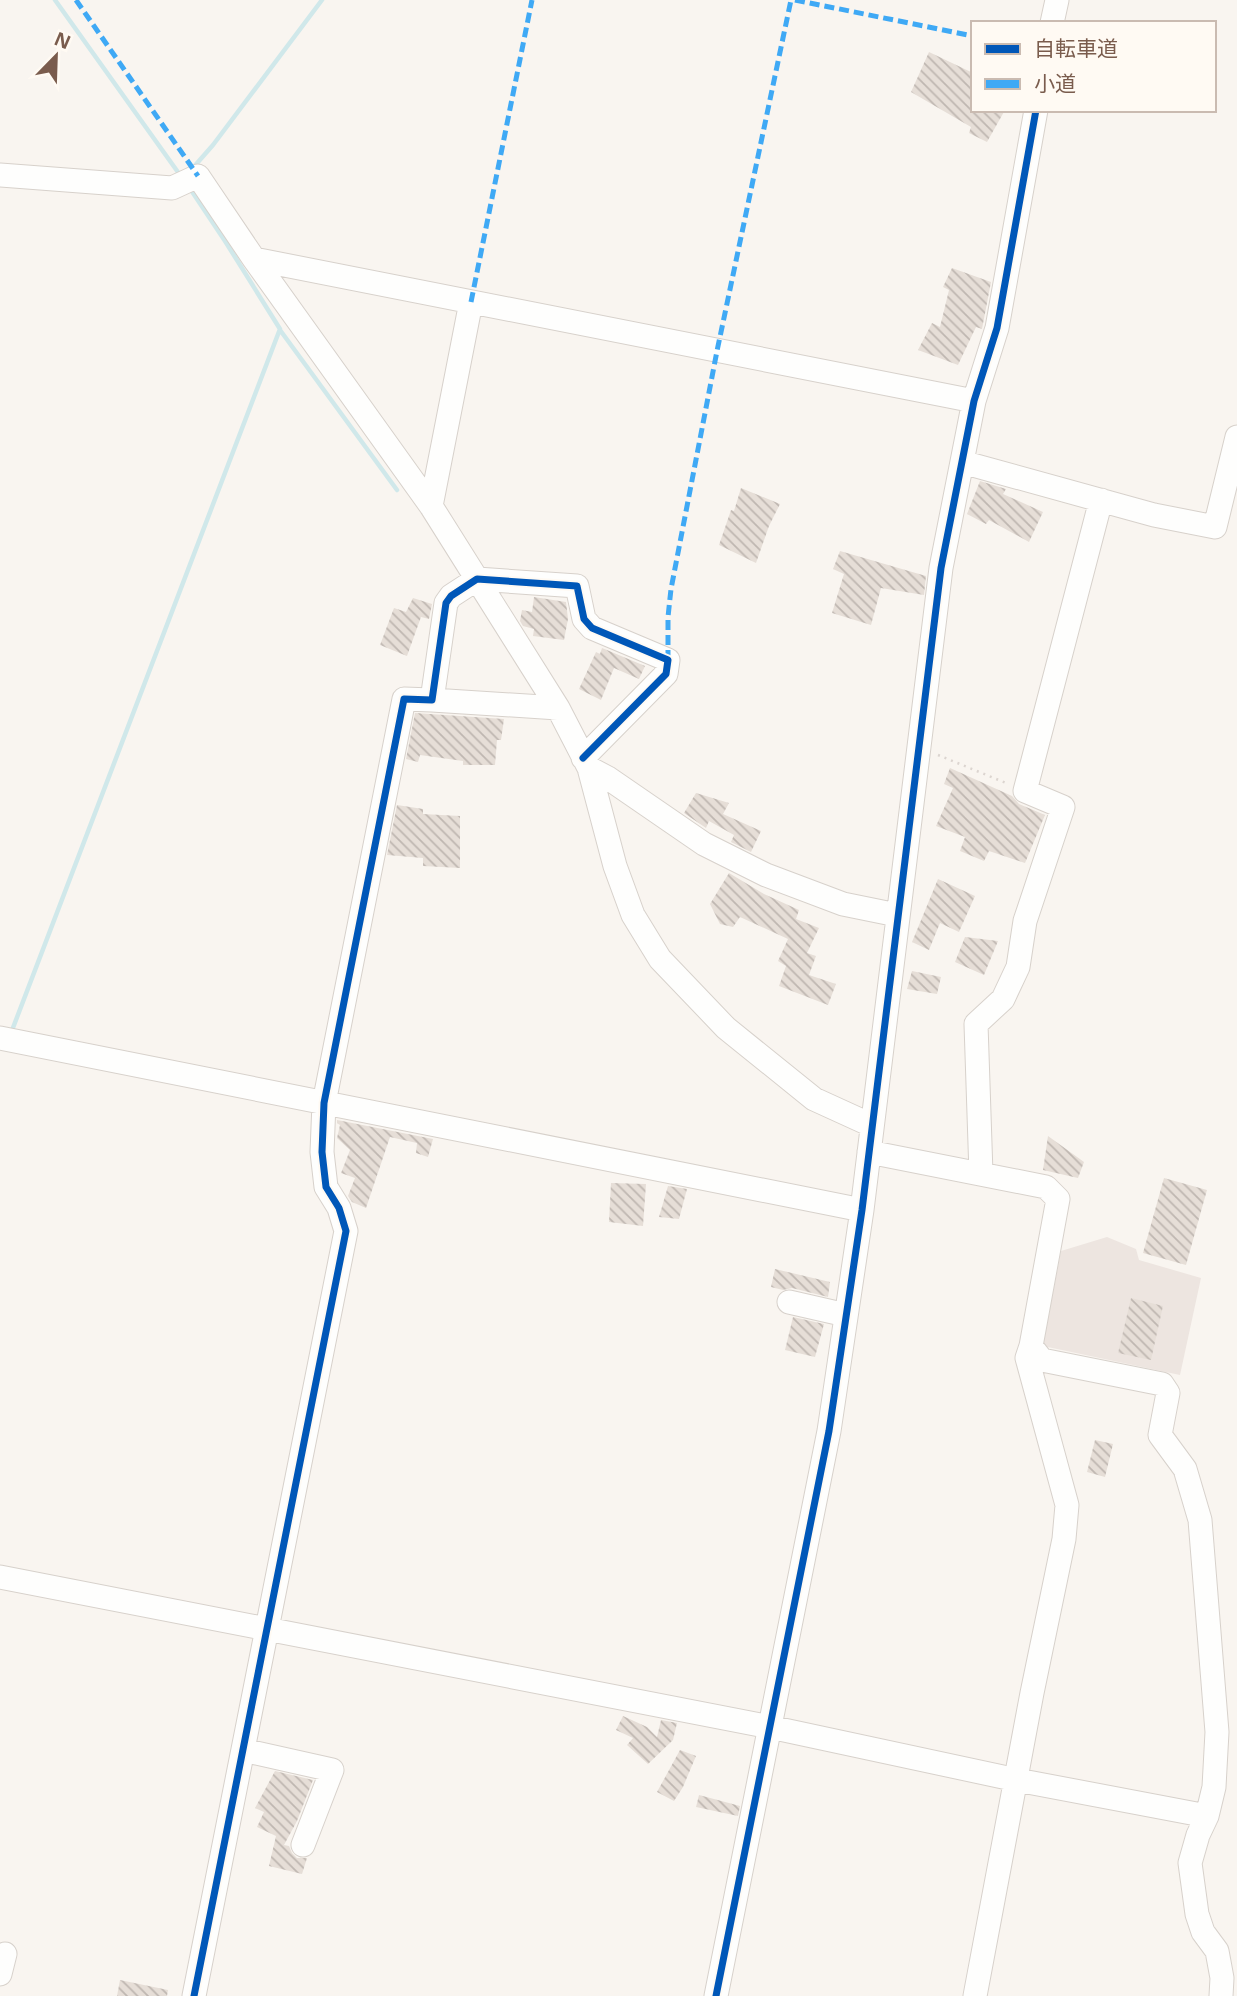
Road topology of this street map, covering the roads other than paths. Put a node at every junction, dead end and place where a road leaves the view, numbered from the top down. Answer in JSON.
{"nodes":[{"id":1,"x":1057,"y":0,"type":"edge"},
{"id":2,"x":1052,"y":21,"type":"edge"},
{"id":3,"x":1035,"y":112,"type":"edge"},
{"id":4,"x":0,"y":175,"type":"edge"},
{"id":5,"x":254,"y":258,"type":"junction"},
{"id":6,"x":471,"y":302,"type":"junction"},
{"id":7,"x":974,"y":401,"type":"junction"},
{"id":8,"x":1237,"y":437,"type":"edge"},
{"id":9,"x":962,"y":462,"type":"junction"},
{"id":10,"x":1234,"y":466,"type":"edge"},
{"id":11,"x":1101,"y":500,"type":"junction"},
{"id":12,"x":431,"y":506,"type":"junction"},
{"id":13,"x":477,"y":579,"type":"junction"},
{"id":14,"x":432,"y":700,"type":"junction"},
{"id":15,"x":558,"y":709,"type":"junction"},
{"id":16,"x":586,"y":763,"type":"junction"},
{"id":17,"x":897,"y":915,"type":"junction"},
{"id":18,"x":0,"y":1038,"type":"edge"},
{"id":19,"x":324,"y":1103,"type":"junction"},
{"id":20,"x":871,"y":1125,"type":"junction"},
{"id":21,"x":869,"y":1152,"type":"junction"},
{"id":22,"x":981,"y":1174,"type":"junction"},
{"id":23,"x":862,"y":1210,"type":"junction"},
{"id":24,"x":789,"y":1302,"type":"dead end"},
{"id":25,"x":846,"y":1315,"type":"junction"},
{"id":26,"x":1031,"y":1346,"type":"junction"},
{"id":27,"x":0,"y":1577,"type":"edge"},
{"id":28,"x":267,"y":1630,"type":"junction"},
{"id":29,"x":770,"y":1727,"type":"junction"},
{"id":30,"x":243,"y":1750,"type":"junction"},
{"id":31,"x":1017,"y":1780,"type":"junction"},
{"id":32,"x":1207,"y":1816,"type":"junction"},
{"id":33,"x":303,"y":1845,"type":"dead end"},
{"id":34,"x":194,"y":1996,"type":"edge"},
{"id":35,"x":716,"y":1996,"type":"edge"},
{"id":36,"x":975,"y":1996,"type":"edge"},
{"id":37,"x":1221,"y":1996,"type":"edge"}],
"edges":[{"from":1,"to":2,"type":"street"},
{"from":3,"to":7,"type":"street"},
{"from":4,"to":5,"type":"street"},
{"from":5,"to":6,"type":"street"},
{"from":5,"to":12,"type":"street"},
{"from":6,"to":7,"type":"street"},
{"from":6,"to":12,"type":"street"},
{"from":7,"to":9,"type":"street"},
{"from":8,"to":10,"type":"street"},
{"from":9,"to":11,"type":"street"},
{"from":9,"to":17,"type":"street"},
{"from":10,"to":11,"type":"street"},
{"from":11,"to":22,"type":"street"},
{"from":12,"to":13,"type":"street"},
{"from":13,"to":14,"type":"street"},
{"from":13,"to":15,"type":"street"},
{"from":13,"to":16,"type":"street"},
{"from":14,"to":15,"type":"street"},
{"from":14,"to":19,"type":"street"},
{"from":15,"to":16,"type":"street"},
{"from":16,"to":17,"type":"street"},
{"from":16,"to":20,"type":"street"},
{"from":17,"to":20,"type":"street"},
{"from":18,"to":19,"type":"street"},
{"from":19,"to":23,"type":"street"},
{"from":19,"to":28,"type":"street"},
{"from":20,"to":21,"type":"street"},
{"from":21,"to":22,"type":"street"},
{"from":21,"to":23,"type":"street"},
{"from":22,"to":26,"type":"street"},
{"from":23,"to":25,"type":"street"},
{"from":24,"to":25,"type":"street"},
{"from":25,"to":29,"type":"street"},
{"from":26,"to":31,"type":"street"},
{"from":26,"to":32,"type":"street"},
{"from":27,"to":28,"type":"street"},
{"from":28,"to":29,"type":"street"},
{"from":28,"to":30,"type":"street"},
{"from":29,"to":31,"type":"street"},
{"from":29,"to":35,"type":"street"},
{"from":30,"to":33,"type":"street"},
{"from":30,"to":34,"type":"street"},
{"from":31,"to":32,"type":"street"},
{"from":31,"to":36,"type":"street"},
{"from":32,"to":37,"type":"street"}]}
